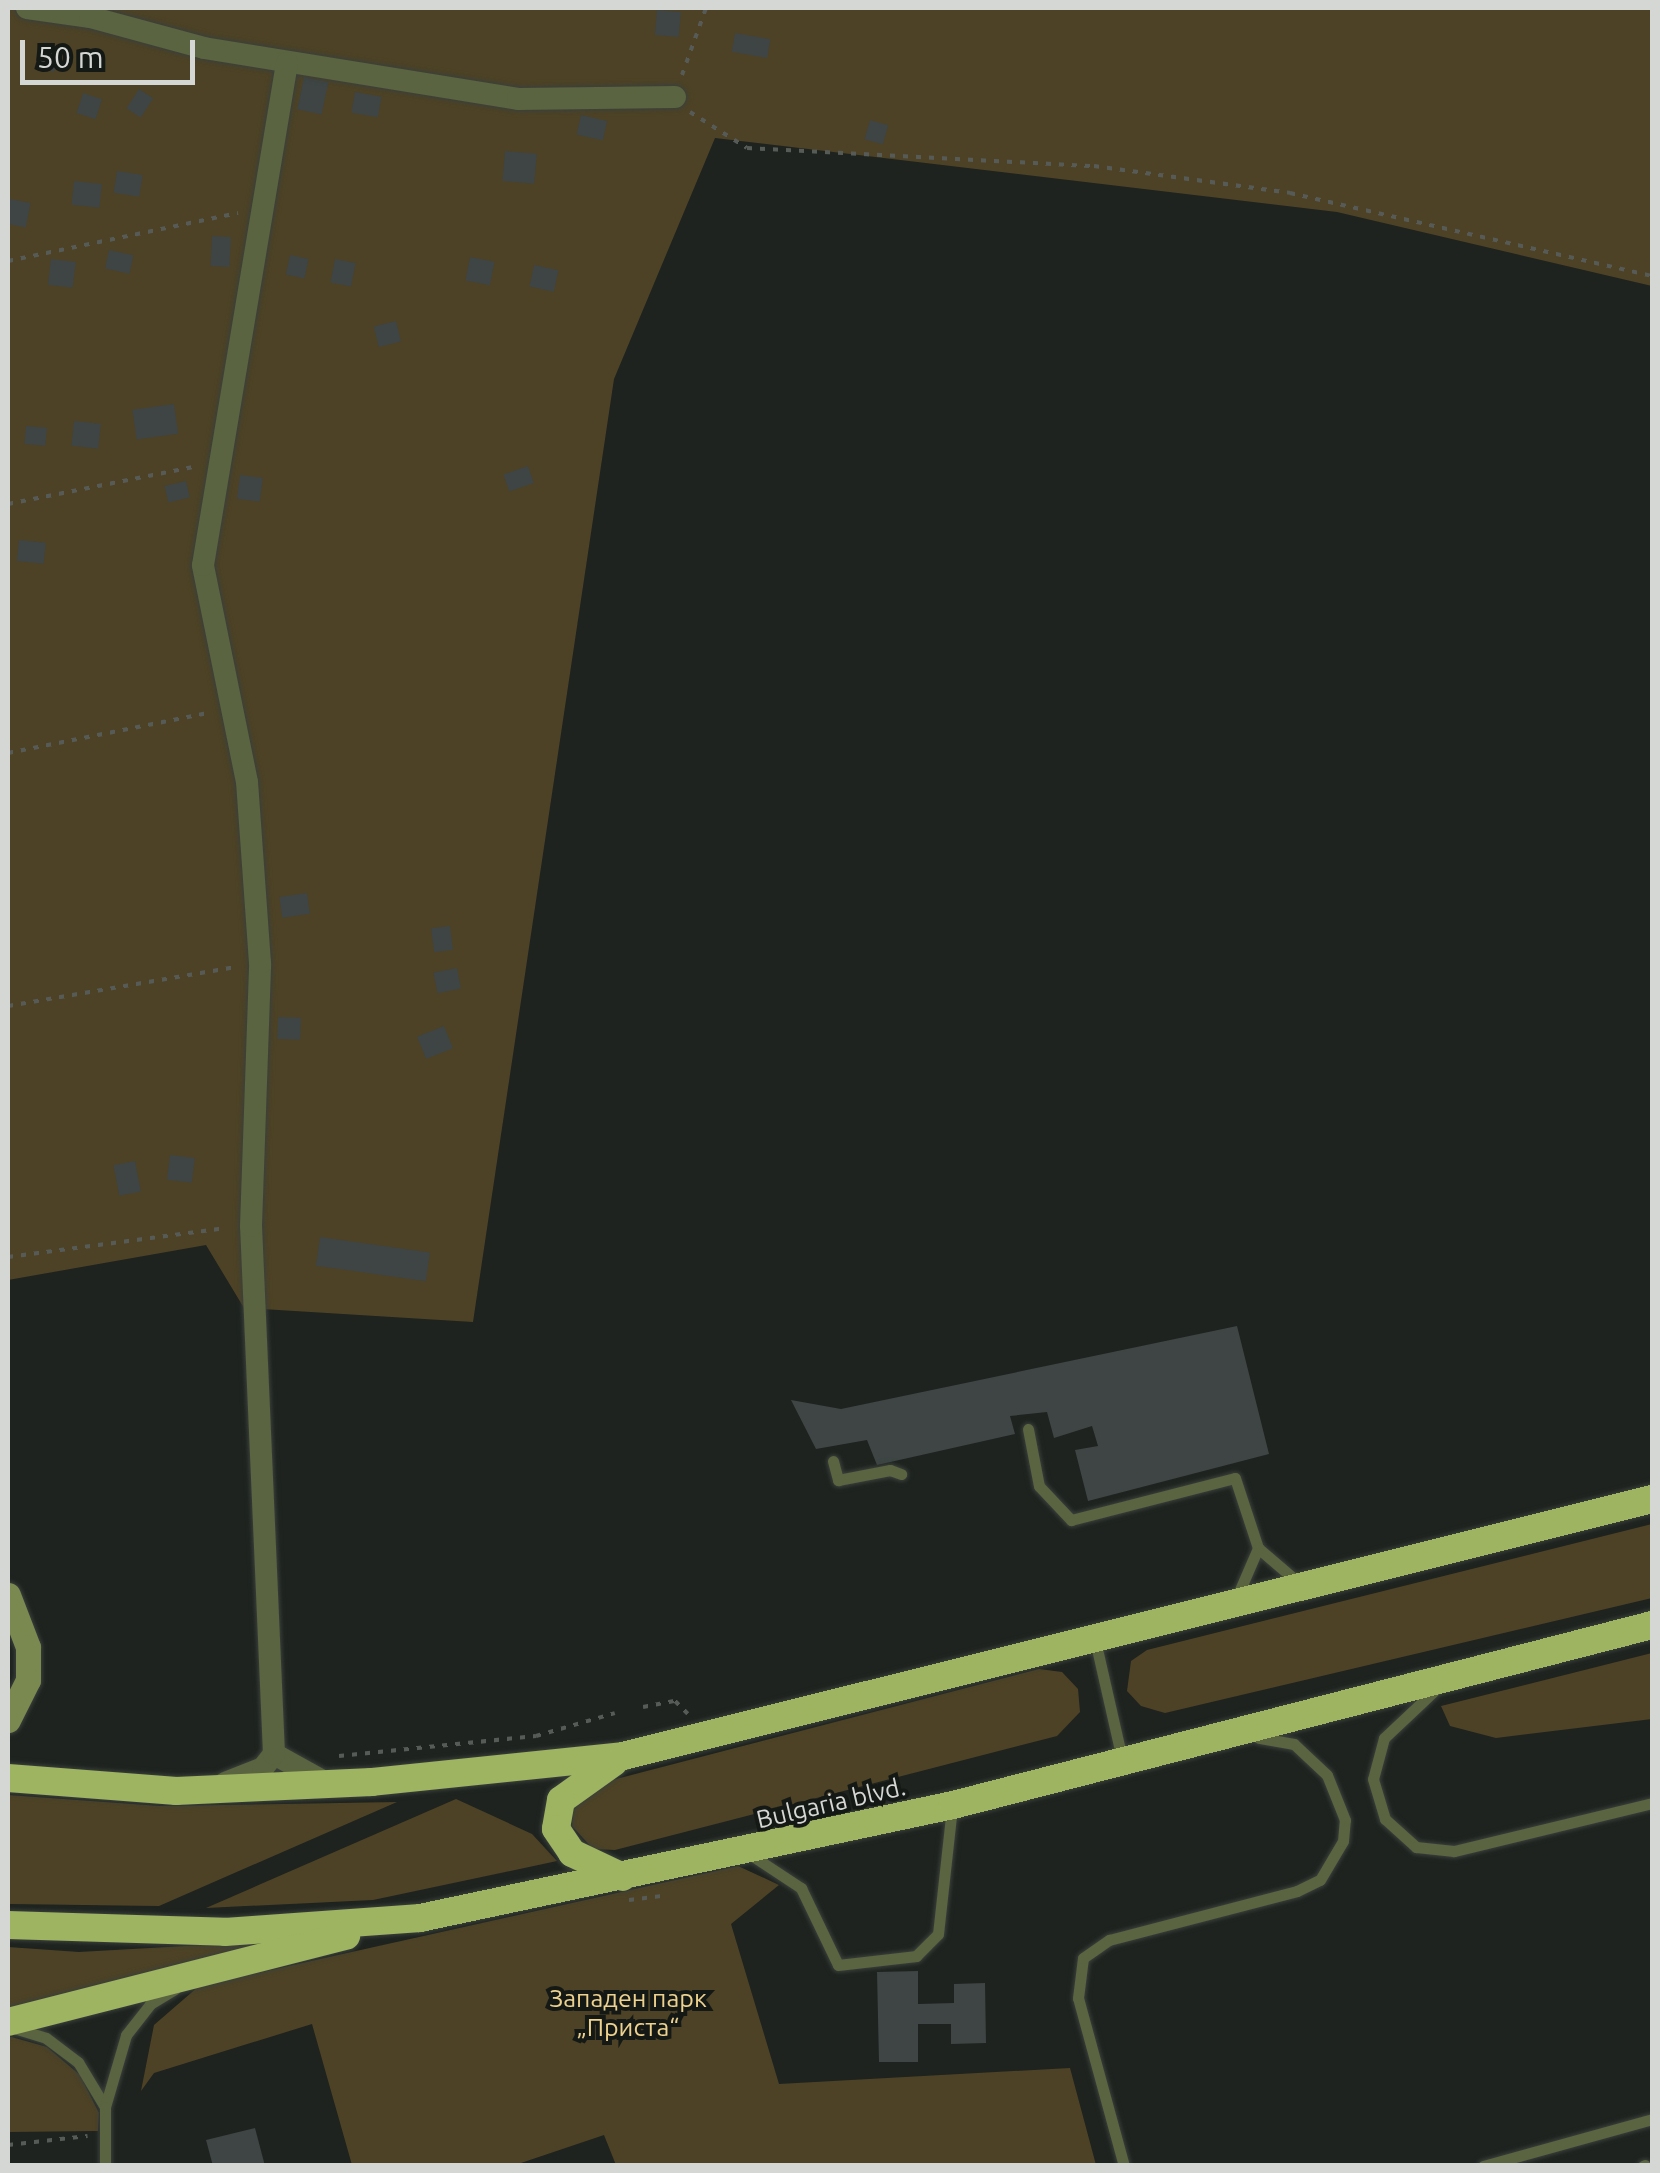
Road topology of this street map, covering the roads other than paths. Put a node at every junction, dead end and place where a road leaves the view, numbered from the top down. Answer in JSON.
{"nodes":[{"id":1,"x":27,"y":8,"type":"edge"},
{"id":2,"x":287,"y":62,"type":"junction"},
{"id":3,"x":675,"y":96,"type":"road end"},
{"id":4,"x":1028,"y":1429,"type":"dead end"},
{"id":5,"x":833,"y":1461,"type":"dead end"},
{"id":6,"x":902,"y":1474,"type":"dead end"},
{"id":7,"x":1652,"y":1499,"type":"edge"},
{"id":8,"x":1258,"y":1548,"type":"junction"},
{"id":9,"x":1308,"y":1588,"type":"junction"},
{"id":10,"x":8,"y":1595,"type":"edge"},
{"id":11,"x":1228,"y":1608,"type":"junction"},
{"id":12,"x":1652,"y":1625,"type":"edge"},
{"id":13,"x":1095,"y":1640,"type":"junction"},
{"id":14,"x":1482,"y":1667,"type":"junction"},
{"id":15,"x":8,"y":1720,"type":"edge"},
{"id":16,"x":1200,"y":1742,"type":"junction"},
{"id":17,"x":274,"y":1754,"type":"junction"},
{"id":18,"x":624,"y":1756,"type":"junction"},
{"id":19,"x":1123,"y":1763,"type":"junction"},
{"id":20,"x":329,"y":1771,"type":"junction"},
{"id":21,"x":8,"y":1778,"type":"edge"},
{"id":22,"x":202,"y":1790,"type":"junction"},
{"id":23,"x":1652,"y":1803,"type":"edge"},
{"id":24,"x":953,"y":1806,"type":"junction"},
{"id":25,"x":748,"y":1853,"type":"junction"},
{"id":26,"x":623,"y":1877,"type":"junction"},
{"id":27,"x":420,"y":1918,"type":"junction"},
{"id":28,"x":8,"y":1925,"type":"edge"},
{"id":29,"x":208,"y":1972,"type":"junction"},
{"id":30,"x":8,"y":2024,"type":"edge"},
{"id":31,"x":104,"y":2107,"type":"junction"},
{"id":32,"x":1652,"y":2120,"type":"edge"},
{"id":33,"x":106,"y":2166,"type":"edge"},
{"id":34,"x":1124,"y":2166,"type":"edge"},
{"id":35,"x":1483,"y":2166,"type":"edge"}],
"edges":[{"from":1,"to":2,"type":"street"},
{"from":2,"to":3,"type":"street"},
{"from":2,"to":17,"type":"street"},
{"from":4,"to":8,"type":"lane"},
{"from":5,"to":6,"type":"lane"},
{"from":7,"to":9,"type":"highway"},
{"from":8,"to":9,"type":"lane"},
{"from":8,"to":11,"type":"lane"},
{"from":9,"to":11,"type":"highway"},
{"from":10,"to":15,"type":"main road"},
{"from":11,"to":13,"type":"highway"},
{"from":12,"to":14,"type":"highway","name":"Bulgaria blvd."},
{"from":13,"to":18,"type":"highway"},
{"from":13,"to":19,"type":"lane"},
{"from":14,"to":16,"type":"highway","name":"Bulgaria blvd."},
{"from":14,"to":23,"type":"lane"},
{"from":16,"to":19,"type":"highway","name":"Bulgaria blvd."},
{"from":16,"to":34,"type":"lane"},
{"from":17,"to":20,"type":"street"},
{"from":17,"to":22,"type":"street"},
{"from":18,"to":20,"type":"highway"},
{"from":18,"to":26,"type":"highway"},
{"from":19,"to":24,"type":"highway","name":"Bulgaria blvd."},
{"from":20,"to":22,"type":"highway"},
{"from":21,"to":22,"type":"highway"},
{"from":24,"to":25,"type":"highway","name":"Bulgaria blvd."},
{"from":24,"to":25,"type":"lane"},
{"from":25,"to":26,"type":"highway","name":"Bulgaria blvd."},
{"from":26,"to":27,"type":"highway","name":"Bulgaria blvd."},
{"from":27,"to":28,"type":"highway","name":"Bulgaria blvd."},
{"from":27,"to":29,"type":"highway"},
{"from":29,"to":30,"type":"highway"},
{"from":29,"to":31,"type":"lane"},
{"from":30,"to":31,"type":"lane"},
{"from":31,"to":33,"type":"lane"},
{"from":32,"to":35,"type":"lane"}]}
